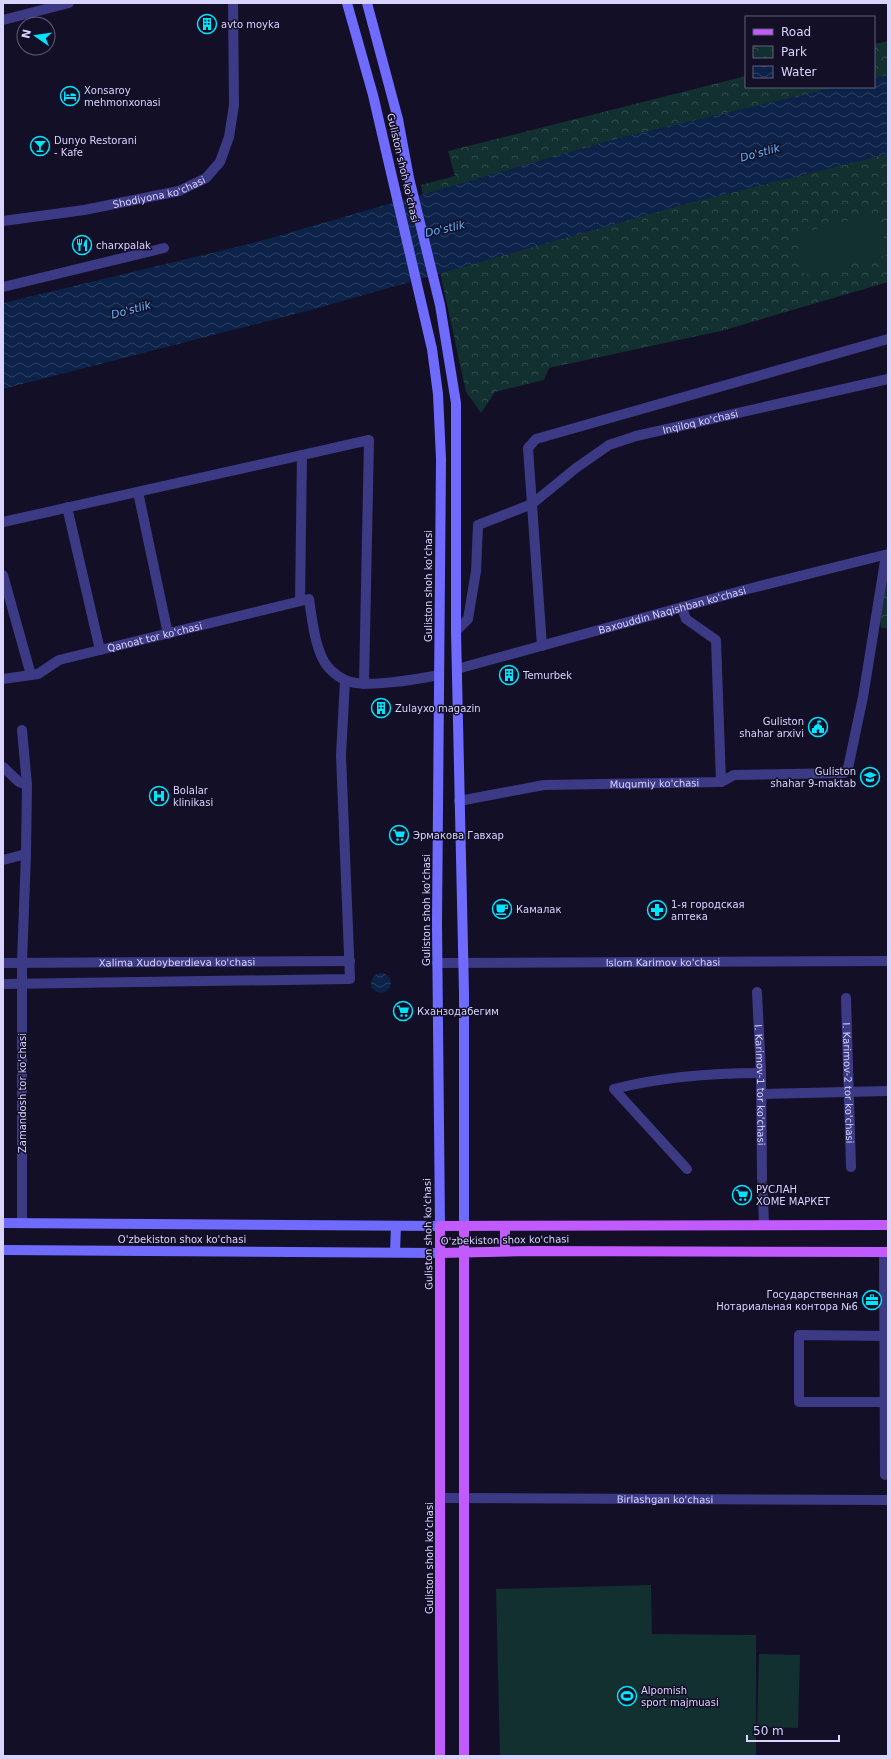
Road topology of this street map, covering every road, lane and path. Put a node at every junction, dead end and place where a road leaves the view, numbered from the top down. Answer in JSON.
{"nodes":[{"id":1,"x":68,"y":3,"type":"edge"},
{"id":2,"x":233,"y":3,"type":"edge"},
{"id":3,"x":347,"y":3,"type":"edge"},
{"id":4,"x":367,"y":3,"type":"edge"},
{"id":5,"x":3,"y":20,"type":"edge"},
{"id":6,"x":3,"y":221,"type":"edge"},
{"id":7,"x":164,"y":248,"type":"dead end"},
{"id":8,"x":3,"y":286,"type":"edge"},
{"id":9,"x":888,"y":339,"type":"edge"},
{"id":10,"x":888,"y":379,"type":"edge"},
{"id":11,"x":302,"y":455,"type":"junction"},
{"id":12,"x":138,"y":492,"type":"junction"},
{"id":13,"x":532,"y":504,"type":"junction"},
{"id":14,"x":67,"y":507,"type":"junction"},
{"id":15,"x":3,"y":522,"type":"edge"},
{"id":16,"x":887,"y":554,"type":"edge"},
{"id":17,"x":3,"y":576,"type":"edge"},
{"id":18,"x":304,"y":600,"type":"junction"},
{"id":19,"x":682,"y":608,"type":"junction"},
{"id":20,"x":456,"y":631,"type":"junction"},
{"id":21,"x":168,"y":634,"type":"junction"},
{"id":22,"x":542,"y":646,"type":"junction"},
{"id":23,"x":100,"y":650,"type":"junction"},
{"id":24,"x":457,"y":669,"type":"junction"},
{"id":25,"x":31,"y":675,"type":"junction"},
{"id":26,"x":439,"y":675,"type":"junction"},
{"id":27,"x":3,"y":679,"type":"edge"},
{"id":28,"x":345,"y":681,"type":"junction"},
{"id":29,"x":364,"y":684,"type":"junction"},
{"id":30,"x":22,"y":730,"type":"dead end"},
{"id":31,"x":3,"y":767,"type":"edge"},
{"id":32,"x":721,"y":782,"type":"junction"},
{"id":33,"x":27,"y":785,"type":"junction"},
{"id":34,"x":459,"y":801,"type":"junction"},
{"id":35,"x":26,"y":854,"type":"junction"},
{"id":36,"x":3,"y":860,"type":"edge"},
{"id":37,"x":350,"y":961,"type":"junction"},
{"id":38,"x":888,"y":961,"type":"edge"},
{"id":39,"x":3,"y":962,"type":"edge"},
{"id":40,"x":22,"y":962,"type":"junction"},
{"id":41,"x":438,"y":963,"type":"junction"},
{"id":42,"x":463,"y":964,"type":"junction"},
{"id":43,"x":3,"y":984,"type":"edge"},
{"id":44,"x":22,"y":984,"type":"junction"},
{"id":45,"x":757,"y":992,"type":"dead end"},
{"id":46,"x":846,"y":998,"type":"dead end"},
{"id":47,"x":761,"y":1073,"type":"junction"},
{"id":48,"x":848,"y":1091,"type":"junction"},
{"id":49,"x":888,"y":1091,"type":"edge"},
{"id":50,"x":761,"y":1094,"type":"junction"},
{"id":51,"x":851,"y":1167,"type":"dead end"},
{"id":52,"x":687,"y":1169,"type":"dead end"},
{"id":53,"x":762,"y":1178,"type":"tunnel mouth"},
{"id":54,"x":763,"y":1197,"type":"tunnel mouth"},
{"id":55,"x":3,"y":1223,"type":"edge"},
{"id":56,"x":22,"y":1223,"type":"junction"},
{"id":57,"x":764,"y":1225,"type":"junction"},
{"id":58,"x":888,"y":1225,"type":"edge"},
{"id":59,"x":396,"y":1226,"type":"junction"},
{"id":60,"x":440,"y":1226,"type":"junction"},
{"id":61,"x":464,"y":1226,"type":"junction"},
{"id":62,"x":505,"y":1226,"type":"junction"},
{"id":63,"x":3,"y":1250,"type":"edge"},
{"id":64,"x":505,"y":1251,"type":"junction"},
{"id":65,"x":395,"y":1252,"type":"junction"},
{"id":66,"x":464,"y":1252,"type":"junction"},
{"id":67,"x":886,"y":1252,"type":"edge"},
{"id":68,"x":440,"y":1253,"type":"junction"},
{"id":69,"x":886,"y":1336,"type":"edge"},
{"id":70,"x":886,"y":1402,"type":"edge"},
{"id":71,"x":885,"y":1475,"type":"dead end"},
{"id":72,"x":464,"y":1497,"type":"junction"},
{"id":73,"x":441,"y":1498,"type":"junction"},
{"id":74,"x":888,"y":1500,"type":"edge"},
{"id":75,"x":440,"y":1756,"type":"edge"},
{"id":76,"x":464,"y":1756,"type":"edge"}],
"edges":[{"from":1,"to":5,"type":"street"},
{"from":2,"to":6,"type":"street","name":"Shodiyona ko'chasi"},
{"from":3,"to":26,"type":"main road","name":"Guliston shoh ko'chasi"},
{"from":4,"to":20,"type":"main road","name":"Guliston shoh ko'chasi"},
{"from":7,"to":8,"type":"street"},
{"from":9,"to":13,"type":"street"},
{"from":10,"to":13,"type":"street","name":"Inqiloq ko'chasi"},
{"from":11,"to":12,"type":"street"},
{"from":11,"to":18,"type":"street"},
{"from":11,"to":29,"type":"street"},
{"from":12,"to":14,"type":"street"},
{"from":12,"to":21,"type":"street"},
{"from":13,"to":20,"type":"street","name":"Inqiloq ko'chasi"},
{"from":13,"to":22,"type":"street"},
{"from":14,"to":15,"type":"street"},
{"from":14,"to":23,"type":"street"},
{"from":16,"to":19,"type":"street","name":"Baxouddin Naqishban ko'chasi"},
{"from":16,"to":32,"type":"street","name":"Muqumiy ko'chasi"},
{"from":17,"to":25,"type":"street"},
{"from":18,"to":21,"type":"street","name":"Qanoat tor ko'chasi"},
{"from":18,"to":28,"type":"street"},
{"from":19,"to":22,"type":"street","name":"Baxouddin Naqishban ko'chasi"},
{"from":19,"to":32,"type":"street"},
{"from":20,"to":24,"type":"main road","name":"Guliston shoh ko'chasi"},
{"from":21,"to":23,"type":"street","name":"Qanoat tor ko'chasi"},
{"from":22,"to":24,"type":"street","name":"Baxouddin Naqishban ko'chasi"},
{"from":23,"to":25,"type":"street","name":"Qanoat tor ko'chasi"},
{"from":24,"to":34,"type":"main road","name":"Guliston shoh ko'chasi"},
{"from":25,"to":27,"type":"street","name":"Qanoat tor ko'chasi"},
{"from":26,"to":29,"type":"street"},
{"from":26,"to":41,"type":"main road","name":"Guliston shoh ko'chasi"},
{"from":28,"to":29,"type":"street"},
{"from":28,"to":37,"type":"street"},
{"from":30,"to":33,"type":"street","name":"Zamandosh tor ko'chasi"},
{"from":31,"to":33,"type":"street"},
{"from":32,"to":34,"type":"street","name":"Muqumiy ko'chasi"},
{"from":33,"to":35,"type":"street","name":"Zamandosh tor ko'chasi"},
{"from":34,"to":42,"type":"main road","name":"Guliston shoh ko'chasi"},
{"from":35,"to":36,"type":"street"},
{"from":35,"to":40,"type":"street","name":"Zamandosh tor ko'chasi"},
{"from":37,"to":40,"type":"street","name":"Xalima Xudoyberdieva ko'chasi"},
{"from":37,"to":44,"type":"street","name":"Xalima Xudoyberdieva ko'chasi"},
{"from":38,"to":42,"type":"street","name":"Islom Karimov ko'chasi"},
{"from":39,"to":40,"type":"street","name":"Xalima Xudoyberdieva ko'chasi"},
{"from":40,"to":44,"type":"street","name":"Zamandosh tor ko'chasi"},
{"from":41,"to":42,"type":"street","name":"Islom Karimov ko'chasi"},
{"from":41,"to":60,"type":"main road","name":"Guliston shoh ko'chasi"},
{"from":42,"to":61,"type":"main road","name":"Guliston shoh ko'chasi"},
{"from":43,"to":44,"type":"street","name":"Xalima Xudoyberdieva ko'chasi"},
{"from":44,"to":56,"type":"street","name":"Zamandosh tor ko'chasi"},
{"from":45,"to":47,"type":"street","name":"I. Karimov-1 tor ko'chasi"},
{"from":46,"to":48,"type":"street","name":"I. Karimov-2 tor ko'chasi"},
{"from":47,"to":50,"type":"street","name":"I. Karimov-1 tor ko'chasi"},
{"from":47,"to":52,"type":"street"},
{"from":48,"to":49,"type":"street"},
{"from":48,"to":50,"type":"street"},
{"from":48,"to":51,"type":"street","name":"I. Karimov-2 tor ko'chasi"},
{"from":50,"to":53,"type":"street","name":"I. Karimov-1 tor ko'chasi"},
{"from":54,"to":57,"type":"street"},
{"from":55,"to":56,"type":"main road","name":"O'zbekiston shox ko'chasi"},
{"from":56,"to":59,"type":"main road","name":"O'zbekiston shox ko'chasi"},
{"from":57,"to":58,"type":"main road","name":"O'zbekiston shox ko'chasi"},
{"from":57,"to":62,"type":"main road","name":"O'zbekiston shox ko'chasi"},
{"from":59,"to":60,"type":"main road","name":"O'zbekiston shox ko'chasi"},
{"from":59,"to":65,"type":"main road"},
{"from":60,"to":61,"type":"main road","name":"O'zbekiston shox ko'chasi"},
{"from":60,"to":68,"type":"main road","name":"Guliston shoh ko'chasi"},
{"from":61,"to":62,"type":"main road","name":"O'zbekiston shox ko'chasi"},
{"from":61,"to":66,"type":"main road","name":"Guliston shoh ko'chasi"},
{"from":62,"to":64,"type":"main road"},
{"from":63,"to":65,"type":"main road","name":"O'zbekiston shox ko'chasi"},
{"from":64,"to":66,"type":"main road","name":"O'zbekiston shox ko'chasi"},
{"from":64,"to":67,"type":"main road","name":"O'zbekiston shox ko'chasi"},
{"from":65,"to":68,"type":"main road","name":"O'zbekiston shox ko'chasi"},
{"from":66,"to":68,"type":"main road","name":"O'zbekiston shox ko'chasi"},
{"from":66,"to":72,"type":"main road","name":"Guliston shoh ko'chasi"},
{"from":67,"to":69,"type":"street"},
{"from":68,"to":73,"type":"main road","name":"Guliston shoh ko'chasi"},
{"from":69,"to":70,"type":"street"},
{"from":69,"to":70,"type":"street"},
{"from":70,"to":71,"type":"street"},
{"from":72,"to":73,"type":"street","name":"Birlashgan ko'chasi"},
{"from":72,"to":74,"type":"street","name":"Birlashgan ko'chasi"},
{"from":72,"to":76,"type":"main road","name":"Guliston shoh ko'chasi"},
{"from":73,"to":75,"type":"main road","name":"Guliston shoh ko'chasi"}]}
